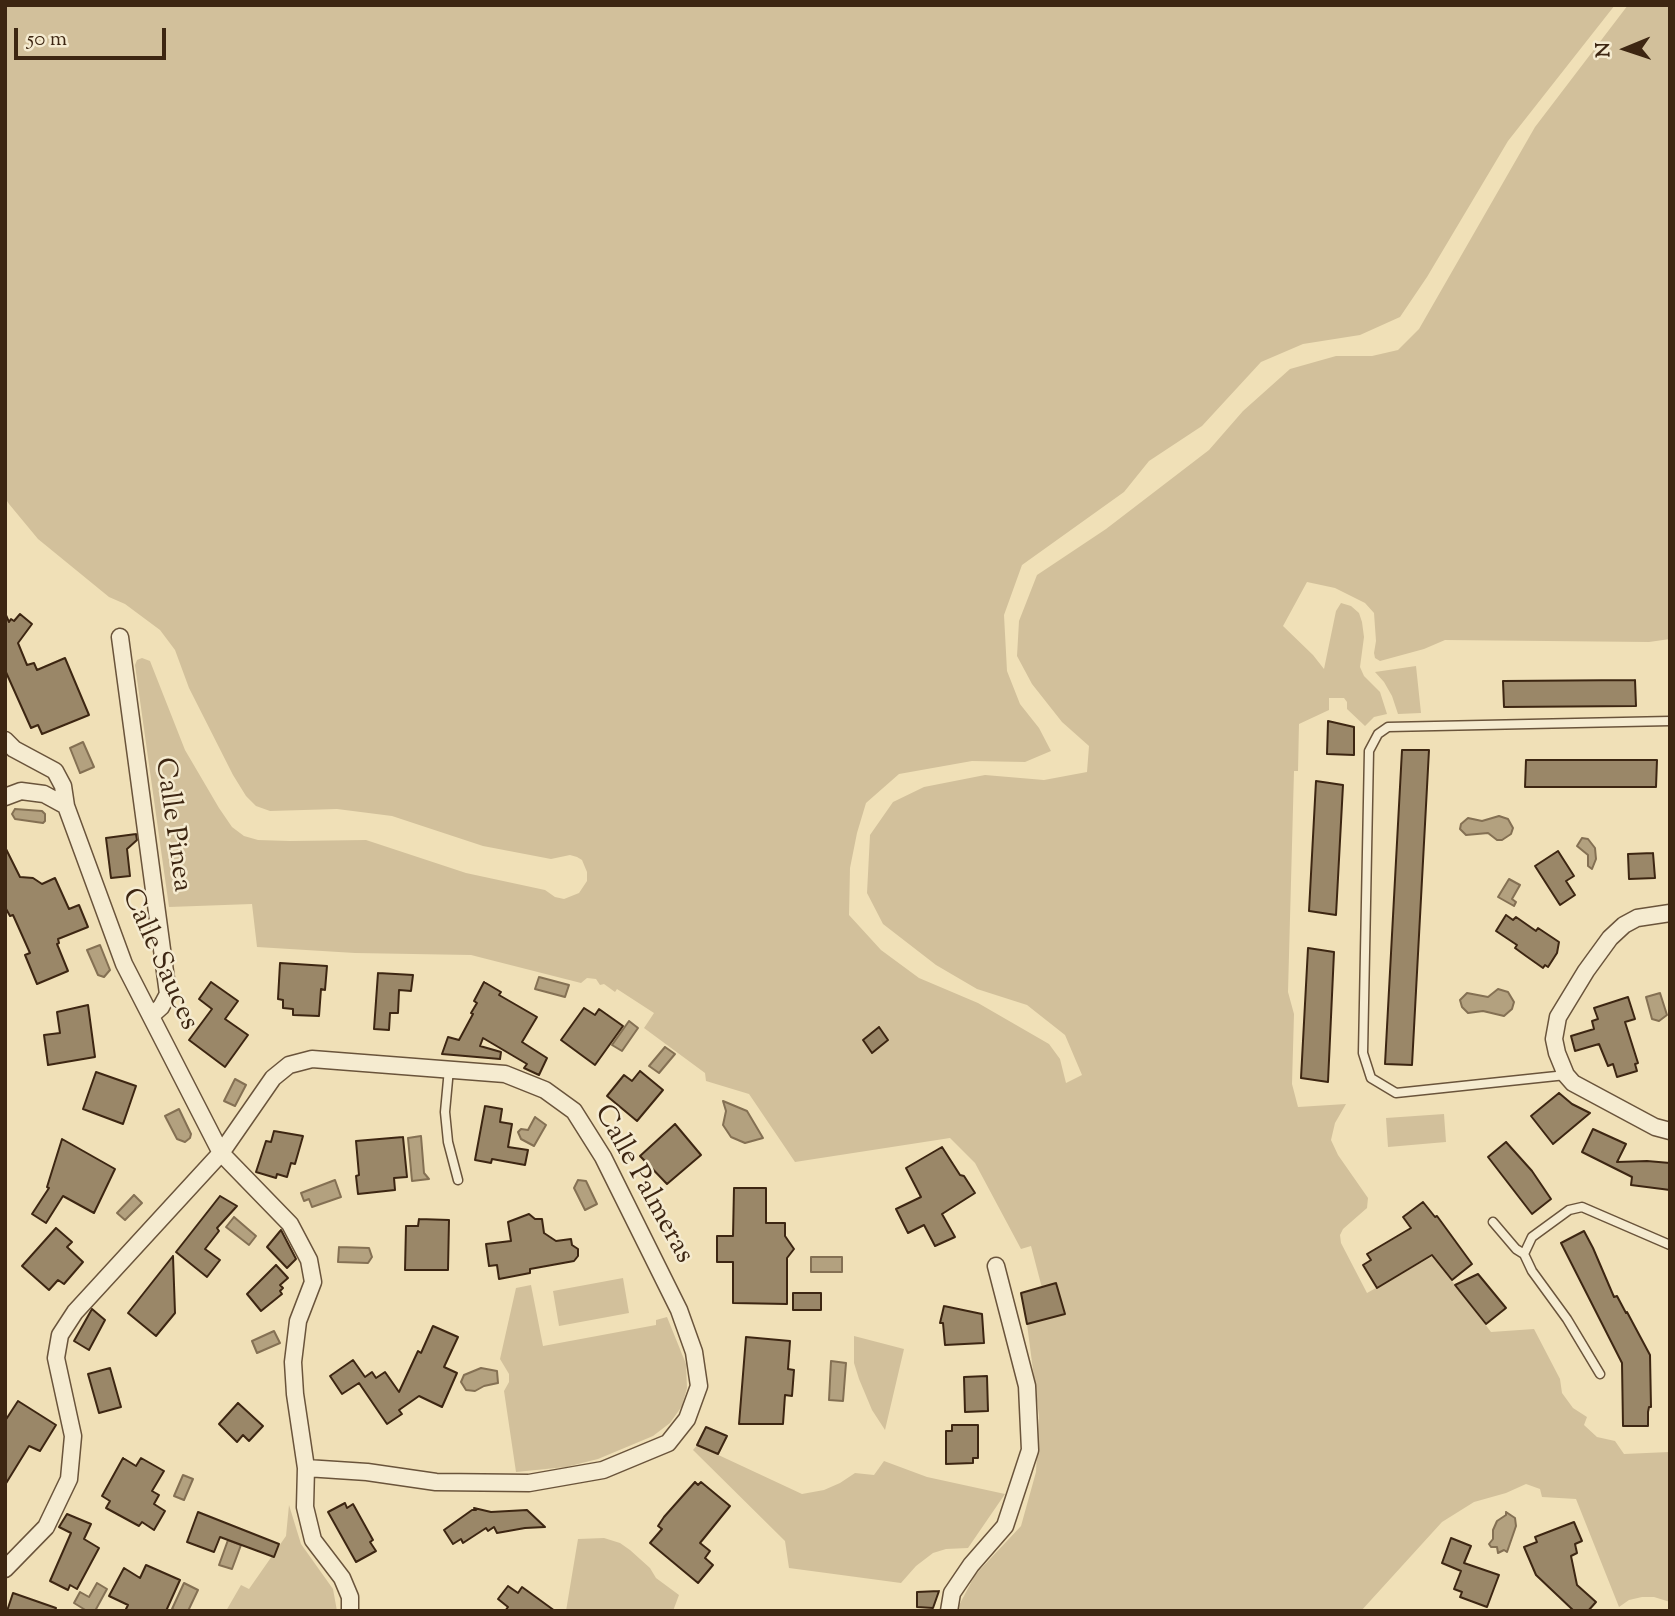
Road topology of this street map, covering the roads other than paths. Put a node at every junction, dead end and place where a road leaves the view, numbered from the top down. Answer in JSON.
{"nodes":[{"id":1,"x":120,"y":637,"type":"dead end"},
{"id":2,"x":1670,"y":721,"type":"edge"},
{"id":3,"x":5,"y":740,"type":"edge"},
{"id":4,"x":5,"y":797,"type":"edge"},
{"id":5,"x":66,"y":806,"type":"junction"},
{"id":6,"x":1670,"y":913,"type":"edge"},
{"id":7,"x":152,"y":1015,"type":"junction"},
{"id":8,"x":449,"y":1069,"type":"junction"},
{"id":9,"x":1566,"y":1075,"type":"junction"},
{"id":10,"x":1670,"y":1131,"type":"edge"},
{"id":11,"x":221,"y":1153,"type":"junction"},
{"id":12,"x":458,"y":1180,"type":"dead end"},
{"id":13,"x":1493,"y":1222,"type":"dead end"},
{"id":14,"x":1670,"y":1245,"type":"edge"},
{"id":15,"x":1524,"y":1254,"type":"junction"},
{"id":16,"x":996,"y":1266,"type":"dead end"},
{"id":17,"x":1601,"y":1374,"type":"dead end"},
{"id":18,"x":306,"y":1468,"type":"junction"},
{"id":19,"x":5,"y":1569,"type":"edge"},
{"id":20,"x":350,"y":1611,"type":"edge"},
{"id":21,"x":949,"y":1611,"type":"edge"}],
"edges":[{"from":1,"to":7,"type":"street","name":"Calle Pinea"},
{"from":2,"to":9,"type":"lane"},
{"from":3,"to":5,"type":"street","name":"Calle Sauces"},
{"from":4,"to":5,"type":"street"},
{"from":5,"to":7,"type":"street","name":"Calle Sauces"},
{"from":6,"to":9,"type":"street"},
{"from":7,"to":11,"type":"street","name":"Calle Sauces"},
{"from":8,"to":11,"type":"street","name":"Calle Palmeras"},
{"from":8,"to":12,"type":"lane"},
{"from":8,"to":18,"type":"street","name":"Calle Palmeras"},
{"from":9,"to":10,"type":"street"},
{"from":11,"to":18,"type":"street","name":"Calle Sauces"},
{"from":11,"to":19,"type":"street","name":"Calle Palmeras"},
{"from":13,"to":15,"type":"lane"},
{"from":14,"to":15,"type":"lane"},
{"from":15,"to":17,"type":"lane"},
{"from":16,"to":21,"type":"street"},
{"from":18,"to":20,"type":"street"}]}
